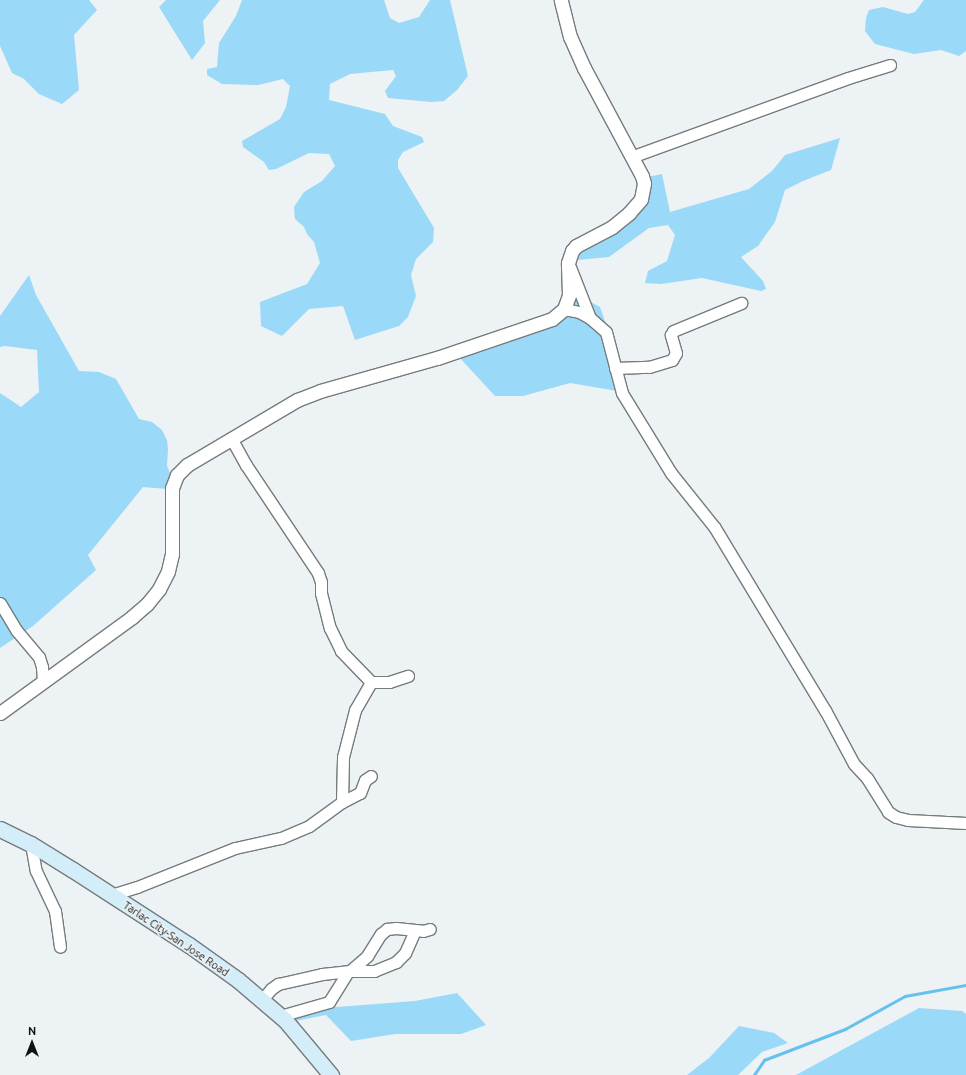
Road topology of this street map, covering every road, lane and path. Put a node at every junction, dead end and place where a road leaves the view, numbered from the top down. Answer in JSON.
{"nodes":[{"id":1,"x":561,"y":0,"type":"edge"},
{"id":2,"x":890,"y":65,"type":"dead end"},
{"id":3,"x":631,"y":157,"type":"junction"},
{"id":4,"x":568,"y":263,"type":"junction"},
{"id":5,"x":741,"y":303,"type":"dead end"},
{"id":6,"x":564,"y":309,"type":"junction"},
{"id":7,"x":590,"y":318,"type":"junction"},
{"id":8,"x":615,"y":368,"type":"junction"},
{"id":9,"x":231,"y":438,"type":"junction"},
{"id":10,"x":0,"y":603,"type":"edge"},
{"id":11,"x":408,"y":676,"type":"dead end"},
{"id":12,"x":43,"y":682,"type":"junction"},
{"id":13,"x":371,"y":682,"type":"junction"},
{"id":14,"x":0,"y":713,"type":"edge"},
{"id":15,"x":371,"y":776,"type":"dead end"},
{"id":16,"x":342,"y":802,"type":"junction"},
{"id":17,"x":966,"y":823,"type":"edge"},
{"id":18,"x":0,"y":829,"type":"edge"},
{"id":19,"x":31,"y":844,"type":"junction"},
{"id":20,"x":111,"y":895,"type":"junction"},
{"id":21,"x":430,"y":929,"type":"dead end"},
{"id":22,"x":415,"y":931,"type":"junction"},
{"id":23,"x":60,"y":947,"type":"dead end"},
{"id":24,"x":348,"y":972,"type":"junction"},
{"id":25,"x":262,"y":1000,"type":"junction"},
{"id":26,"x":280,"y":1016,"type":"junction"},
{"id":27,"x":331,"y":1075,"type":"edge"}],
"edges":[{"from":1,"to":3,"type":"street"},
{"from":2,"to":3,"type":"street"},
{"from":3,"to":4,"type":"street"},
{"from":4,"to":6,"type":"street"},
{"from":4,"to":7,"type":"street"},
{"from":5,"to":8,"type":"street"},
{"from":6,"to":7,"type":"street"},
{"from":6,"to":9,"type":"street"},
{"from":7,"to":8,"type":"street"},
{"from":8,"to":17,"type":"street"},
{"from":9,"to":12,"type":"street"},
{"from":9,"to":13,"type":"street"},
{"from":10,"to":12,"type":"street"},
{"from":11,"to":13,"type":"street"},
{"from":12,"to":14,"type":"street"},
{"from":13,"to":16,"type":"street"},
{"from":15,"to":16,"type":"street"},
{"from":16,"to":20,"type":"street"},
{"from":18,"to":19,"type":"main road","name":"Tarlac City-San Jose Road"},
{"from":19,"to":20,"type":"main road","name":"Tarlac City-San Jose Road"},
{"from":19,"to":23,"type":"street"},
{"from":20,"to":25,"type":"main road","name":"Tarlac City-San Jose Road"},
{"from":21,"to":22,"type":"street"},
{"from":22,"to":24,"type":"street"},
{"from":22,"to":24,"type":"street"},
{"from":24,"to":25,"type":"street"},
{"from":24,"to":26,"type":"street"},
{"from":25,"to":26,"type":"main road","name":"Tarlac City-San Jose Road"},
{"from":26,"to":27,"type":"main road","name":"Tarlac City-San Jose Road"}]}
